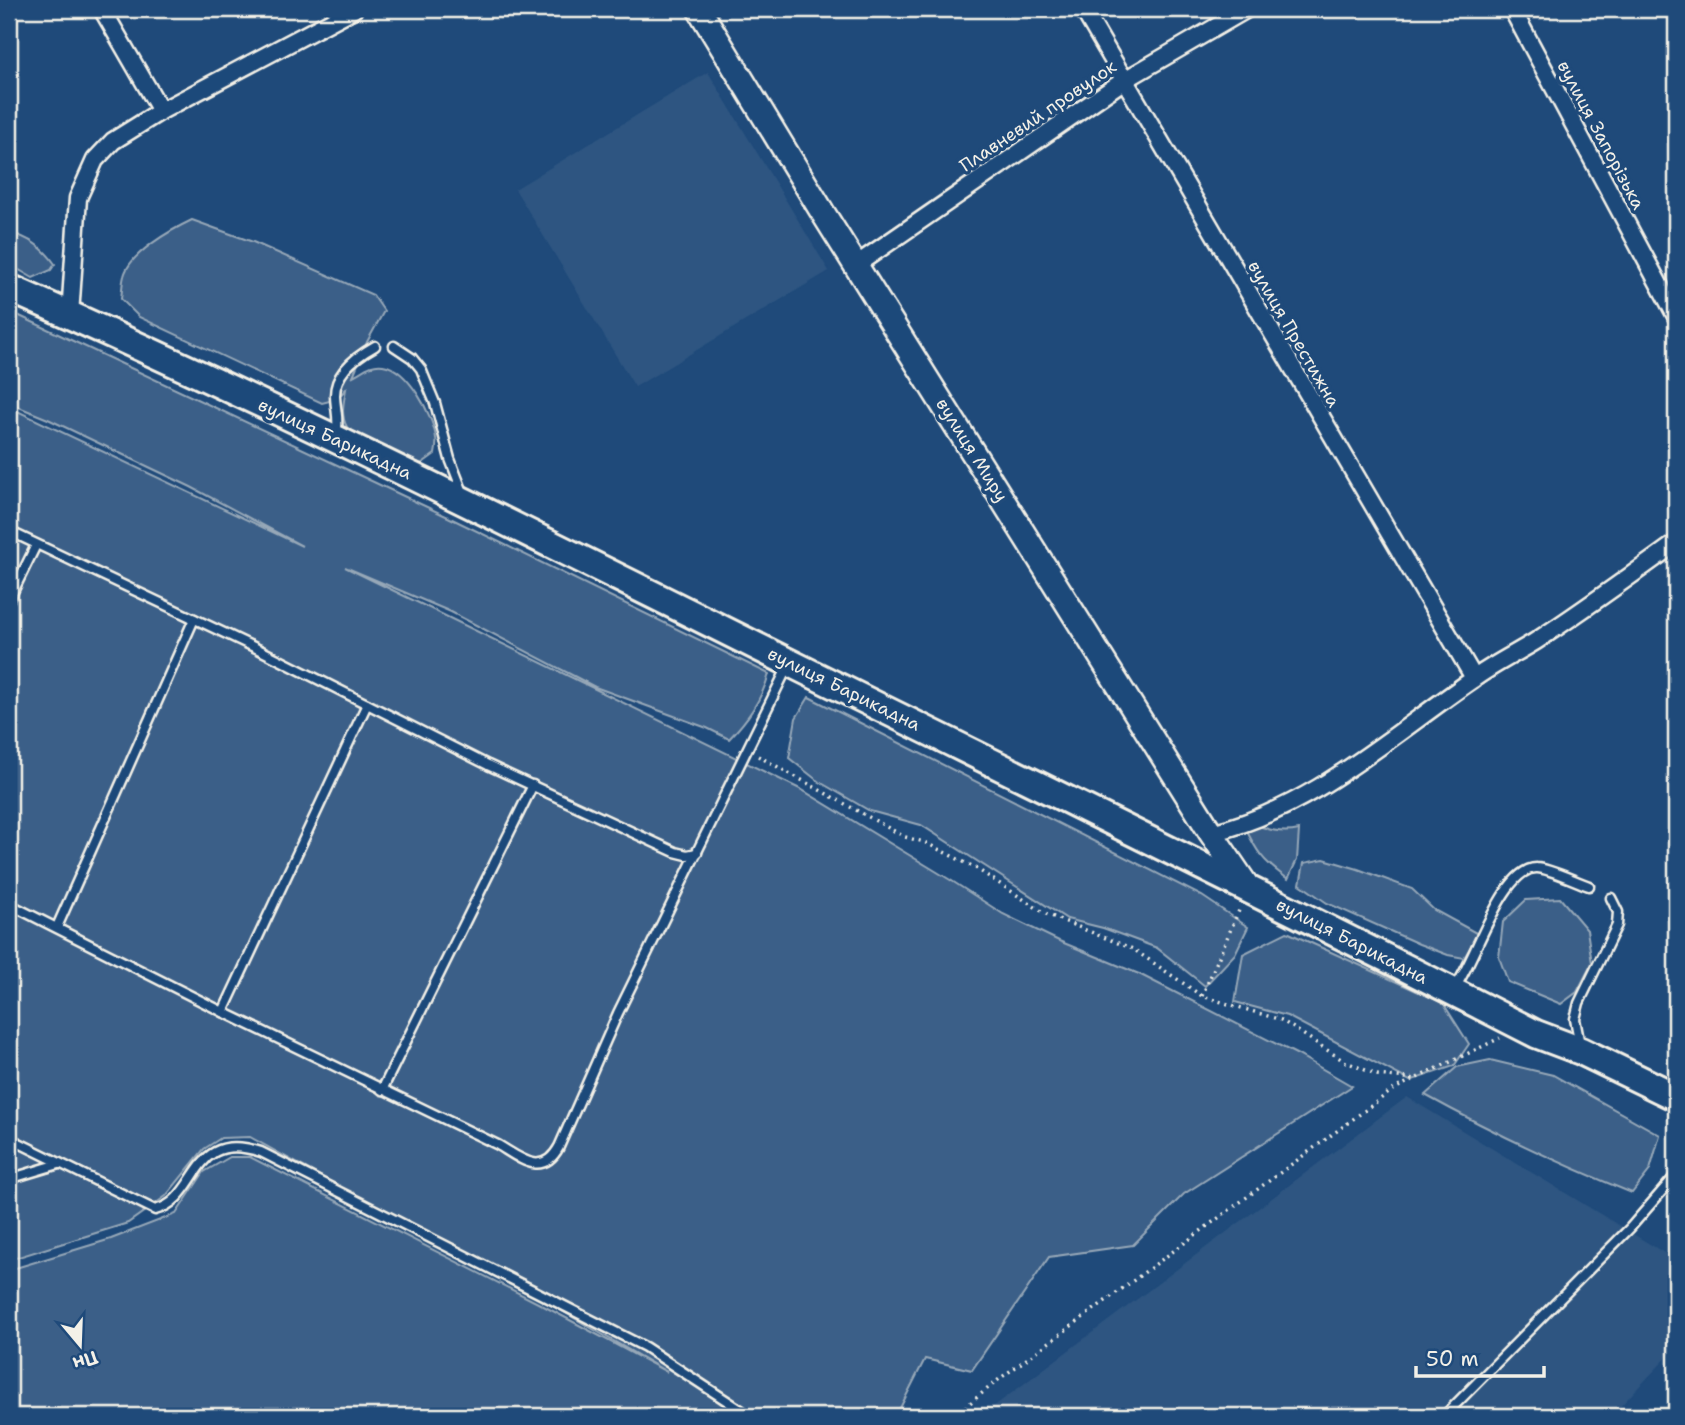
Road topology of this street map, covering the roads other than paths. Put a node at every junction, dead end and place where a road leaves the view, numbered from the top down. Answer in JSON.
{"nodes":[{"id":1,"x":102,"y":9,"type":"edge"},
{"id":2,"x":354,"y":9,"type":"edge"},
{"id":3,"x":699,"y":9,"type":"edge"},
{"id":4,"x":1083,"y":9,"type":"edge"},
{"id":5,"x":1247,"y":9,"type":"edge"},
{"id":6,"x":1511,"y":9,"type":"edge"},
{"id":7,"x":1123,"y":81,"type":"junction"},
{"id":8,"x":161,"y":111,"type":"junction"},
{"id":9,"x":856,"y":265,"type":"junction"},
{"id":10,"x":9,"y":288,"type":"edge"},
{"id":11,"x":70,"y":315,"type":"junction"},
{"id":12,"x":1676,"y":316,"type":"edge"},
{"id":13,"x":375,"y":346,"type":"dead end"},
{"id":14,"x":394,"y":346,"type":"dead end"},
{"id":15,"x":334,"y":438,"type":"junction"},
{"id":16,"x":466,"y":501,"type":"junction"},
{"id":17,"x":9,"y":531,"type":"edge"},
{"id":18,"x":1676,"y":543,"type":"edge"},
{"id":19,"x":36,"y":545,"type":"junction"},
{"id":20,"x":9,"y":600,"type":"edge"},
{"id":21,"x":194,"y":619,"type":"junction"},
{"id":22,"x":790,"y":663,"type":"junction"},
{"id":23,"x":1474,"y":678,"type":"junction"},
{"id":24,"x":367,"y":704,"type":"junction"},
{"id":25,"x":533,"y":785,"type":"junction"},
{"id":26,"x":1211,"y":833,"type":"junction"},
{"id":27,"x":697,"y":853,"type":"junction"},
{"id":28,"x":1589,"y":886,"type":"dead end"},
{"id":29,"x":1249,"y":889,"type":"junction"},
{"id":30,"x":1611,"y":898,"type":"dead end"},
{"id":31,"x":9,"y":904,"type":"edge"},
{"id":32,"x":57,"y":927,"type":"junction"},
{"id":33,"x":1452,"y":991,"type":"junction"},
{"id":34,"x":223,"y":1012,"type":"junction"},
{"id":35,"x":1581,"y":1052,"type":"junction"},
{"id":36,"x":382,"y":1090,"type":"junction"},
{"id":37,"x":1676,"y":1097,"type":"edge"},
{"id":38,"x":9,"y":1138,"type":"edge"},
{"id":39,"x":59,"y":1164,"type":"junction"},
{"id":40,"x":1676,"y":1175,"type":"edge"},
{"id":41,"x":9,"y":1179,"type":"edge"},
{"id":42,"x":750,"y":1416,"type":"edge"},
{"id":43,"x":1444,"y":1416,"type":"edge"}],
"edges":[{"from":1,"to":8,"type":"street"},
{"from":2,"to":8,"type":"street"},
{"from":3,"to":9,"type":"street","name":"вулиця Миру"},
{"from":4,"to":7,"type":"street","name":"вулиця Престижна"},
{"from":5,"to":7,"type":"street","name":"Плавневий провулок"},
{"from":6,"to":12,"type":"street","name":"вулиця Запорізька"},
{"from":7,"to":9,"type":"street","name":"Плавневий провулок"},
{"from":7,"to":23,"type":"street","name":"вулиця Престижна"},
{"from":8,"to":11,"type":"street"},
{"from":9,"to":26,"type":"street","name":"вулиця Миру"},
{"from":10,"to":11,"type":"main road","name":"вулиця Барикадна"},
{"from":11,"to":15,"type":"main road","name":"вулиця Барикадна"},
{"from":13,"to":15,"type":"lane"},
{"from":14,"to":16,"type":"lane"},
{"from":15,"to":16,"type":"main road","name":"вулиця Барикадна"},
{"from":16,"to":22,"type":"main road","name":"вулиця Барикадна"},
{"from":17,"to":19,"type":"lane"},
{"from":18,"to":23,"type":"street"},
{"from":19,"to":20,"type":"lane"},
{"from":19,"to":21,"type":"lane"},
{"from":21,"to":24,"type":"lane"},
{"from":21,"to":32,"type":"lane"},
{"from":22,"to":27,"type":"lane"},
{"from":22,"to":29,"type":"main road","name":"вулиця Барикадна"},
{"from":23,"to":26,"type":"street"},
{"from":24,"to":25,"type":"lane"},
{"from":24,"to":34,"type":"lane"},
{"from":25,"to":27,"type":"lane"},
{"from":25,"to":36,"type":"lane"},
{"from":26,"to":29,"type":"street","name":"вулиця Миру"},
{"from":27,"to":36,"type":"lane"},
{"from":28,"to":33,"type":"lane"},
{"from":29,"to":33,"type":"main road","name":"вулиця Барикадна"},
{"from":30,"to":35,"type":"lane"},
{"from":31,"to":32,"type":"lane"},
{"from":32,"to":34,"type":"lane"},
{"from":33,"to":35,"type":"main road","name":"вулиця Барикадна"},
{"from":34,"to":36,"type":"lane"},
{"from":35,"to":37,"type":"main road","name":"вулиця Барикадна"},
{"from":38,"to":39,"type":"lane"},
{"from":39,"to":41,"type":"lane"},
{"from":39,"to":42,"type":"lane"},
{"from":40,"to":43,"type":"lane"}]}
